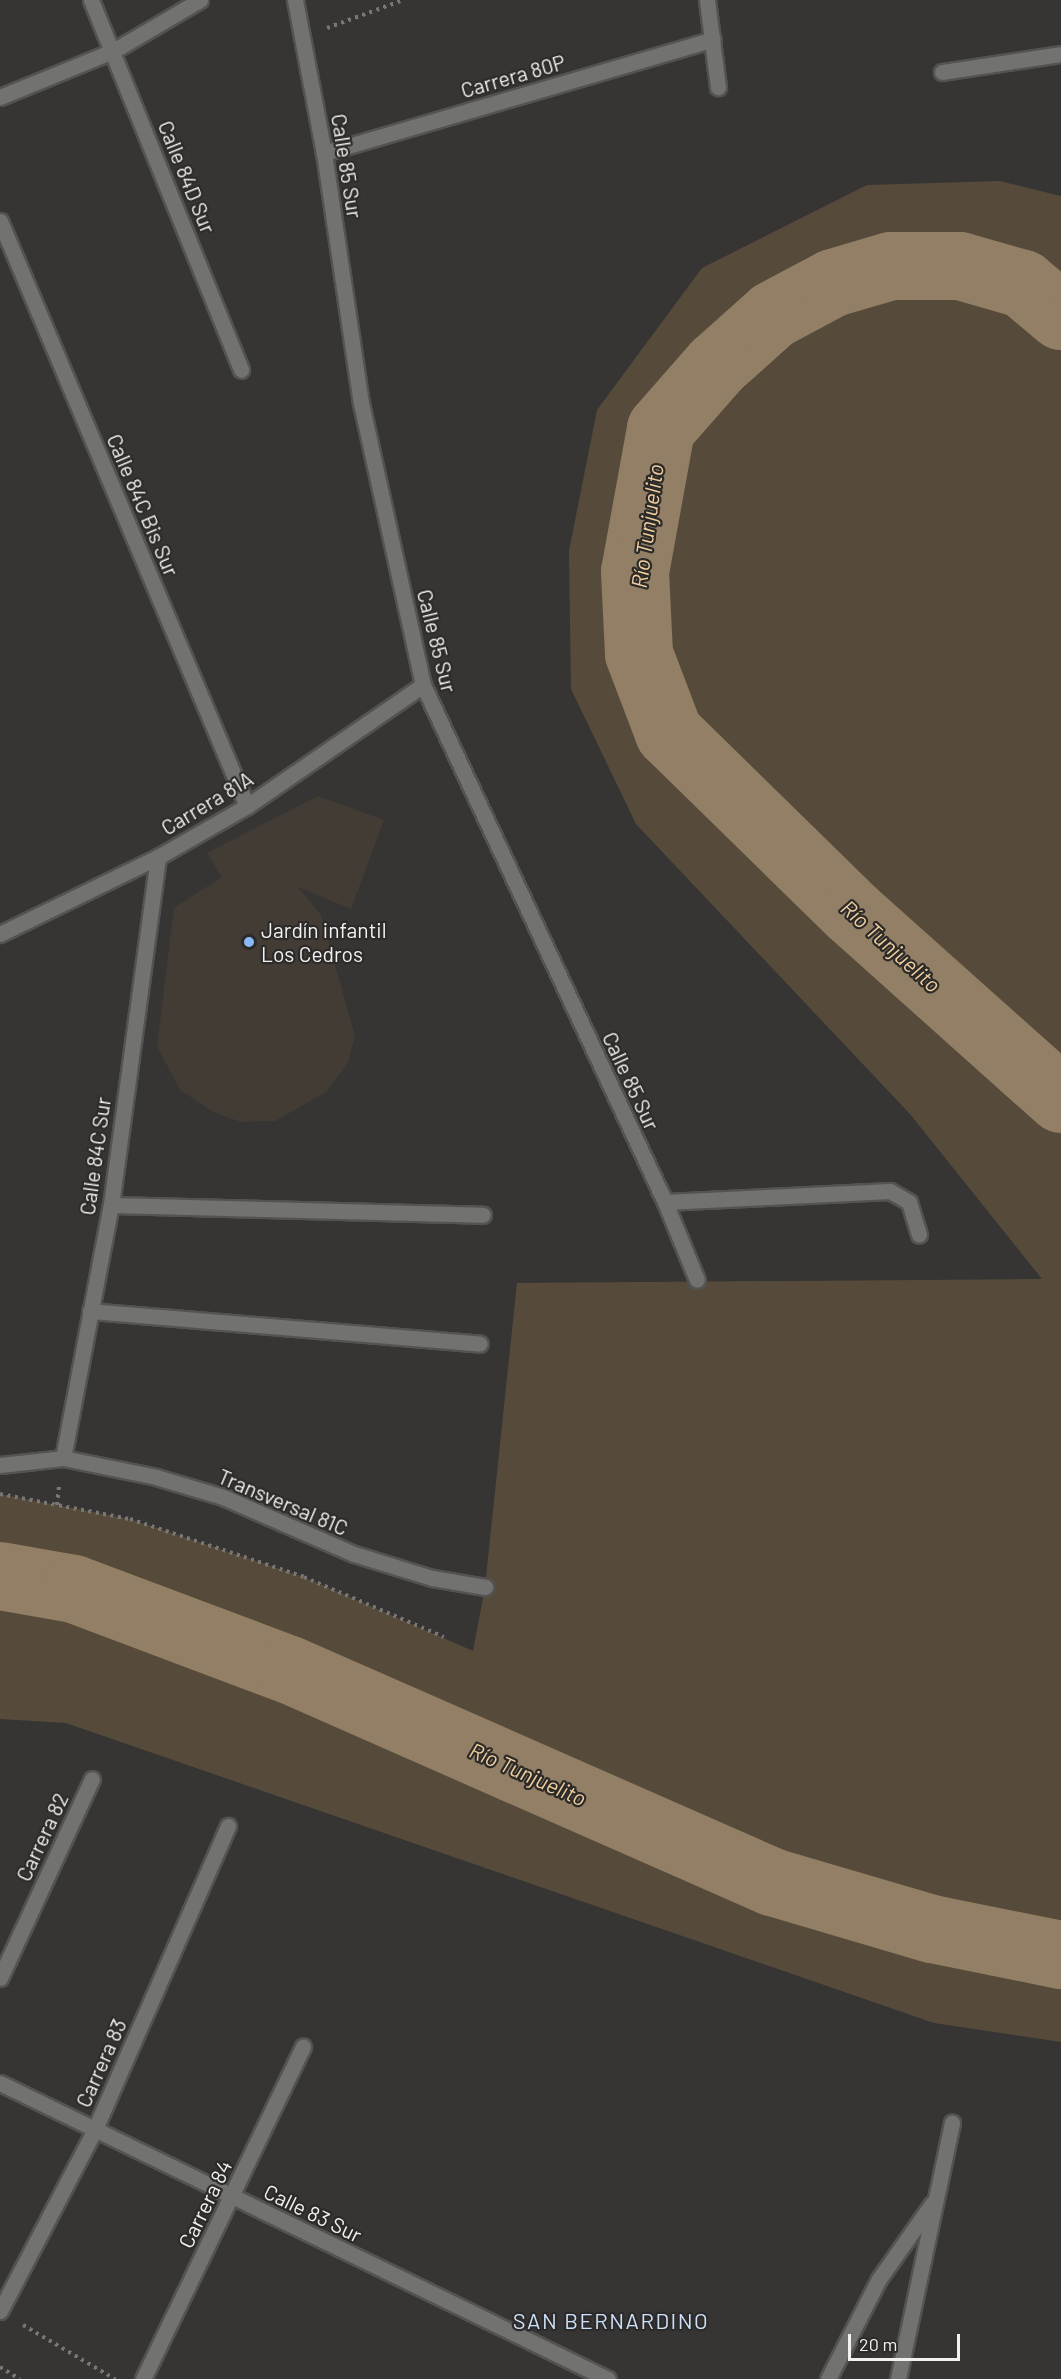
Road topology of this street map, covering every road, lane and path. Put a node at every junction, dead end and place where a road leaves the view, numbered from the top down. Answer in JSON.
{"nodes":[{"id":1,"x":91,"y":0,"type":"edge"},
{"id":2,"x":200,"y":0,"type":"edge"},
{"id":3,"x":294,"y":0,"type":"edge"},
{"id":4,"x":403,"y":0,"type":"edge"},
{"id":5,"x":707,"y":0,"type":"edge"},
{"id":6,"x":303,"y":37,"type":"junction"},
{"id":7,"x":713,"y":39,"type":"junction"},
{"id":8,"x":113,"y":51,"type":"junction"},
{"id":9,"x":1061,"y":54,"type":"edge"},
{"id":10,"x":942,"y":72,"type":"dead end"},
{"id":11,"x":718,"y":87,"type":"dead end"},
{"id":12,"x":0,"y":98,"type":"edge"},
{"id":13,"x":324,"y":153,"type":"junction"},
{"id":14,"x":0,"y":221,"type":"edge"},
{"id":15,"x":241,"y":370,"type":"dead end"},
{"id":16,"x":423,"y":685,"type":"junction"},
{"id":17,"x":247,"y":806,"type":"junction"},
{"id":18,"x":158,"y":857,"type":"junction"},
{"id":19,"x":0,"y":934,"type":"edge"},
{"id":20,"x":665,"y":1202,"type":"junction"},
{"id":21,"x":111,"y":1205,"type":"junction"},
{"id":22,"x":483,"y":1215,"type":"dead end"},
{"id":23,"x":919,"y":1234,"type":"dead end"},
{"id":24,"x":697,"y":1280,"type":"dead end"},
{"id":25,"x":90,"y":1311,"type":"junction"},
{"id":26,"x":480,"y":1344,"type":"dead end"},
{"id":27,"x":63,"y":1458,"type":"junction"},
{"id":28,"x":0,"y":1465,"type":"edge"},
{"id":29,"x":0,"y":1494,"type":"edge"},
{"id":30,"x":485,"y":1587,"type":"dead end"},
{"id":31,"x":444,"y":1637,"type":"dead end"},
{"id":32,"x":92,"y":1779,"type":"dead end"},
{"id":33,"x":228,"y":1826,"type":"dead end"},
{"id":34,"x":0,"y":1978,"type":"edge"},
{"id":35,"x":303,"y":2047,"type":"dead end"},
{"id":36,"x":0,"y":2083,"type":"edge"},
{"id":37,"x":952,"y":2123,"type":"dead end"},
{"id":38,"x":95,"y":2129,"type":"junction"},
{"id":39,"x":232,"y":2197,"type":"junction"},
{"id":40,"x":936,"y":2199,"type":"junction"},
{"id":41,"x":0,"y":2311,"type":"edge"},
{"id":42,"x":19,"y":2323,"type":"dead end"},
{"id":43,"x":0,"y":2367,"type":"edge"},
{"id":44,"x":20,"y":2379,"type":"edge"},
{"id":45,"x":115,"y":2379,"type":"edge"},
{"id":46,"x":143,"y":2379,"type":"edge"},
{"id":47,"x":608,"y":2379,"type":"edge"},
{"id":48,"x":828,"y":2379,"type":"edge"},
{"id":49,"x":898,"y":2379,"type":"edge"}],
"edges":[{"from":1,"to":8,"type":"street","name":"Calle 84D Sur"},
{"from":2,"to":8,"type":"street"},
{"from":3,"to":6,"type":"street","name":"Calle 85 Sur"},
{"from":4,"to":6,"type":"path"},
{"from":5,"to":7,"type":"street"},
{"from":6,"to":13,"type":"street","name":"Calle 85 Sur"},
{"from":7,"to":11,"type":"street"},
{"from":7,"to":13,"type":"street","name":"Carrera 80P"},
{"from":8,"to":12,"type":"street"},
{"from":8,"to":15,"type":"street","name":"Calle 84D Sur"},
{"from":9,"to":10,"type":"street"},
{"from":13,"to":16,"type":"street","name":"Calle 85 Sur"},
{"from":14,"to":17,"type":"street","name":"Calle 84C Bis Sur"},
{"from":16,"to":17,"type":"street","name":"Carrera 81A"},
{"from":16,"to":20,"type":"street","name":"Calle 85 Sur"},
{"from":17,"to":18,"type":"street","name":"Carrera 81A"},
{"from":18,"to":19,"type":"street","name":"Carrera 81A"},
{"from":18,"to":21,"type":"street","name":"Calle 84C Sur"},
{"from":20,"to":23,"type":"street"},
{"from":20,"to":24,"type":"street","name":"Calle 85 Sur"},
{"from":21,"to":22,"type":"street"},
{"from":21,"to":25,"type":"street","name":"Calle 84C Sur"},
{"from":25,"to":26,"type":"street"},
{"from":25,"to":27,"type":"street","name":"Calle 84C Sur"},
{"from":27,"to":28,"type":"street","name":"Transversal 81C"},
{"from":27,"to":30,"type":"street","name":"Transversal 81C"},
{"from":29,"to":31,"type":"path"},
{"from":32,"to":34,"type":"street","name":"Carrera 82"},
{"from":33,"to":38,"type":"street","name":"Carrera 83"},
{"from":35,"to":39,"type":"street","name":"Carrera 84"},
{"from":36,"to":38,"type":"street","name":"Calle 83 Sur"},
{"from":37,"to":40,"type":"street"},
{"from":38,"to":39,"type":"street","name":"Calle 83 Sur"},
{"from":38,"to":41,"type":"street","name":"Carrera 83"},
{"from":39,"to":46,"type":"street","name":"Carrera 84"},
{"from":39,"to":47,"type":"street","name":"Calle 83 Sur"},
{"from":40,"to":48,"type":"street"},
{"from":40,"to":49,"type":"street"},
{"from":42,"to":45,"type":"path"},
{"from":43,"to":44,"type":"path"}]}
